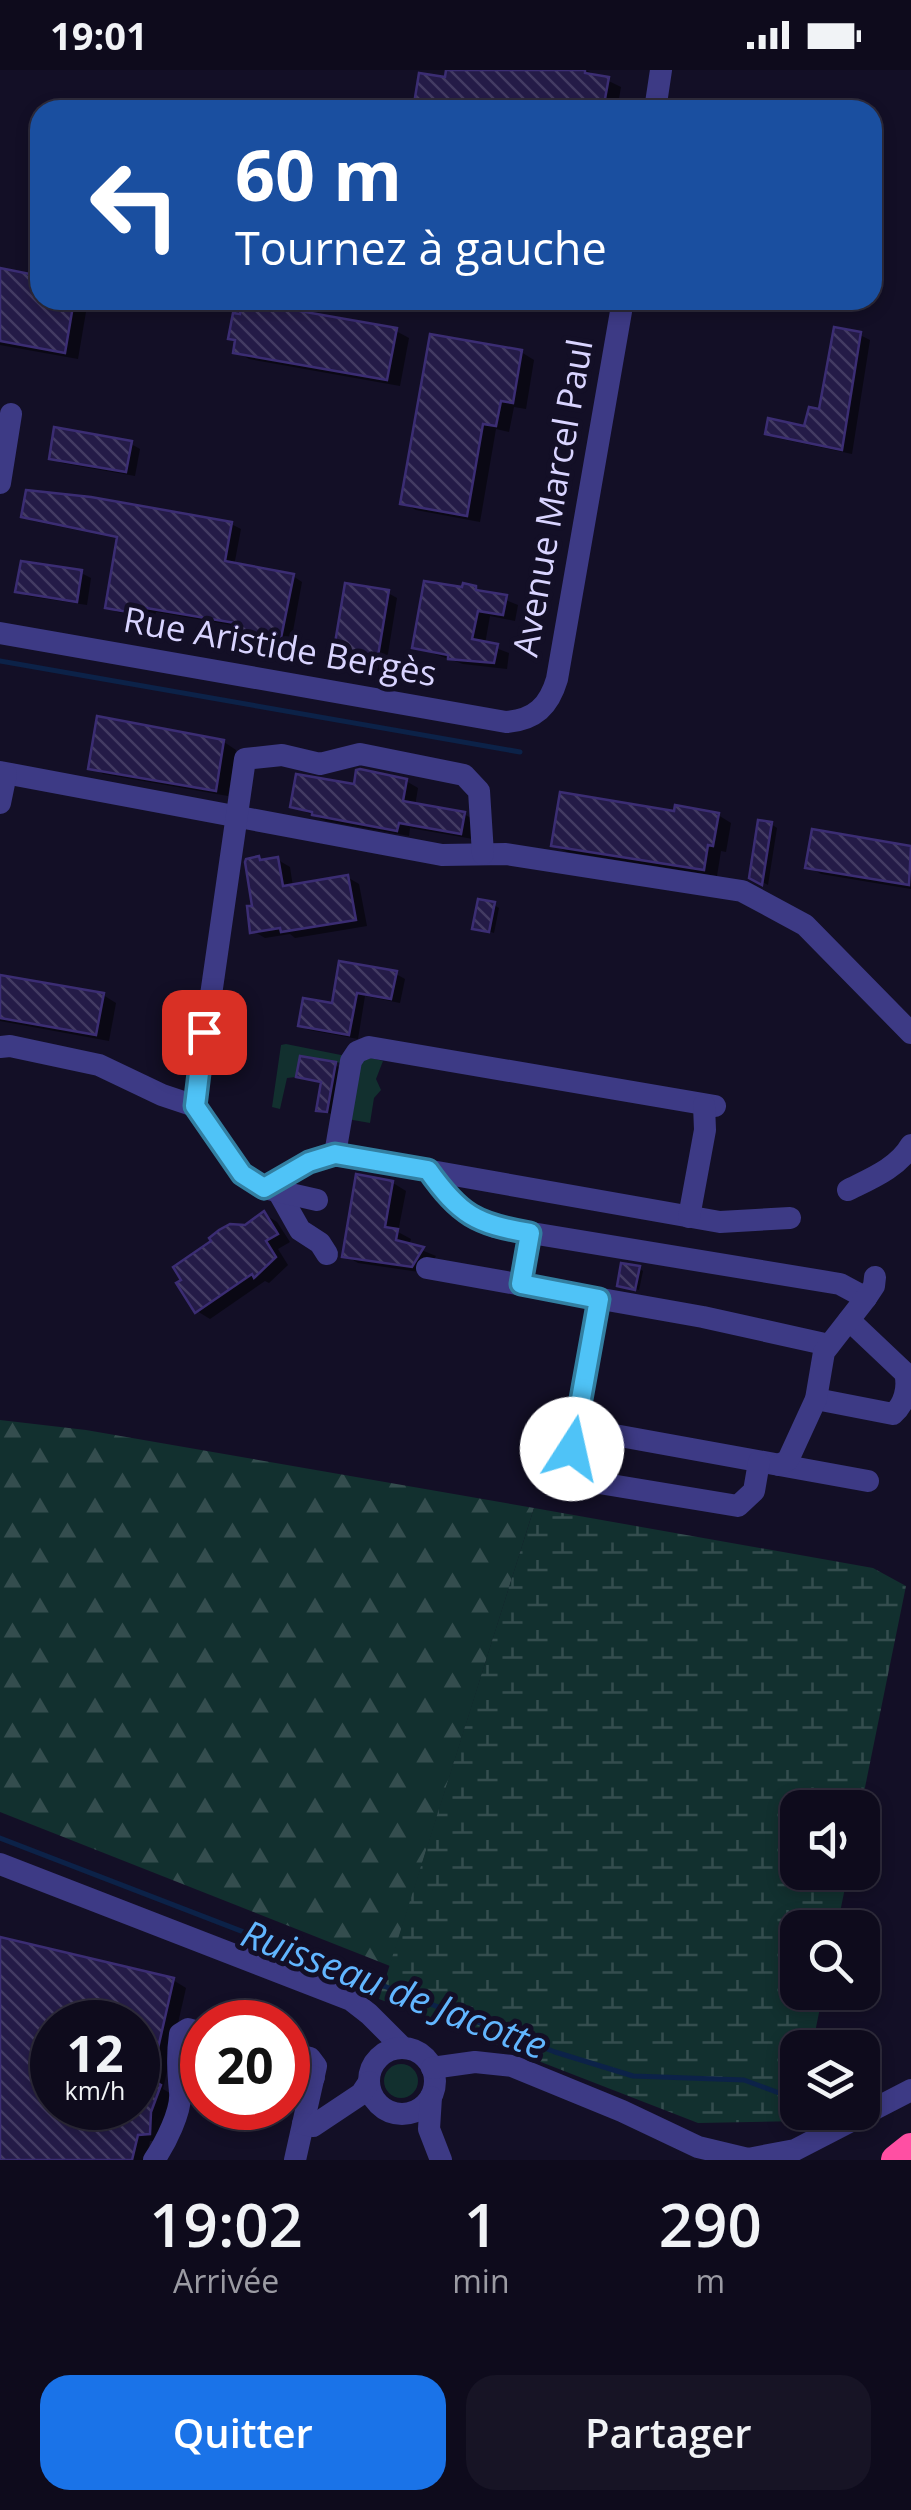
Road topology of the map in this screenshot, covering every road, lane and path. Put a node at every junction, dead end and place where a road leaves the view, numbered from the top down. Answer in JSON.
{"nodes":[{"id":1,"x":662,"y":70,"type":"edge"},
{"id":2,"x":657,"y":100,"type":"edge"},
{"id":3,"x":621,"y":310,"type":"edge"},
{"id":4,"x":11,"y":414,"type":"dead end"},
{"id":5,"x":0,"y":483,"type":"edge"},
{"id":6,"x":0,"y":634,"type":"edge"},
{"id":7,"x":545,"y":707,"type":"joint"},
{"id":8,"x":3,"y":773,"type":"edge"},
{"id":9,"x":0,"y":803,"type":"edge"},
{"id":10,"x":237,"y":815,"type":"junction"},
{"id":11,"x":483,"y":854,"type":"junction"},
{"id":12,"x":911,"y":1033,"type":"edge"},
{"id":13,"x":0,"y":1048,"type":"edge"},
{"id":14,"x":195,"y":1106,"type":"junction"},
{"id":15,"x":911,"y":1146,"type":"edge"},
{"id":16,"x":335,"y":1154,"type":"junction"},
{"id":17,"x":428,"y":1170,"type":"junction"},
{"id":18,"x":271,"y":1189,"type":"junction"},
{"id":19,"x":848,"y":1190,"type":"dead end"},
{"id":20,"x":318,"y":1200,"type":"dead end"},
{"id":21,"x":689,"y":1217,"type":"junction"},
{"id":22,"x":790,"y":1218,"type":"dead end"},
{"id":23,"x":530,"y":1233,"type":"junction"},
{"id":24,"x":327,"y":1254,"type":"dead end"},
{"id":25,"x":427,"y":1268,"type":"dead end"},
{"id":26,"x":521,"y":1284,"type":"junction"},
{"id":27,"x":599,"y":1299,"type":"junction"},
{"id":28,"x":849,"y":1320,"type":"junction"},
{"id":29,"x":829,"y":1345,"type":"junction"},
{"id":30,"x":816,"y":1399,"type":"junction"},
{"id":31,"x":769,"y":1464,"type":"junction"},
{"id":32,"x":868,"y":1481,"type":"dead end"},
{"id":33,"x":593,"y":1482,"type":"dead end"},
{"id":34,"x":0,"y":1864,"type":"edge"},
{"id":35,"x":329,"y":1994,"type":"junction"},
{"id":36,"x":180,"y":2034,"type":"edge"},
{"id":37,"x":403,"y":2048,"type":"junction"},
{"id":38,"x":310,"y":2060,"type":"edge"},
{"id":39,"x":432,"y":2068,"type":"junction"},
{"id":40,"x":371,"y":2074,"type":"junction"},
{"id":41,"x":310,"y":2076,"type":"edge"},
{"id":42,"x":314,"y":2077,"type":"junction"},
{"id":43,"x":180,"y":2087,"type":"edge"},
{"id":44,"x":911,"y":2090,"type":"edge"},
{"id":45,"x":310,"y":2094,"type":"edge"},
{"id":46,"x":431,"y":2096,"type":"junction"},
{"id":47,"x":180,"y":2097,"type":"edge"},
{"id":48,"x":396,"y":2113,"type":"junction"},
{"id":49,"x":310,"y":2125,"type":"edge"},
{"id":50,"x":302,"y":2130,"type":"edge"},
{"id":51,"x":911,"y":2148,"type":"edge"},
{"id":52,"x":154,"y":2160,"type":"edge"},
{"id":53,"x":295,"y":2160,"type":"edge"},
{"id":54,"x":428,"y":2160,"type":"edge"},
{"id":55,"x":442,"y":2160,"type":"edge"},
{"id":56,"x":896,"y":2160,"type":"edge"}],
"edges":[{"from":1,"to":2,"type":"street"},
{"from":3,"to":7,"type":"street","name":"Avenue Marcel Paul"},
{"from":4,"to":5,"type":"street"},
{"from":6,"to":7,"type":"street","name":"Rue Aristide Bergès"},
{"from":8,"to":9,"type":"street"},
{"from":8,"to":10,"type":"street"},
{"from":10,"to":11,"type":"street"},
{"from":10,"to":11,"type":"street"},
{"from":10,"to":14,"type":"street"},
{"from":11,"to":12,"type":"street"},
{"from":13,"to":14,"type":"street"},
{"from":14,"to":18,"type":"street"},
{"from":15,"to":19,"type":"street"},
{"from":16,"to":17,"type":"street"},
{"from":16,"to":18,"type":"street"},
{"from":16,"to":21,"type":"street"},
{"from":17,"to":21,"type":"street"},
{"from":17,"to":23,"type":"street"},
{"from":18,"to":20,"type":"street"},
{"from":18,"to":24,"type":"street"},
{"from":21,"to":22,"type":"street"},
{"from":23,"to":26,"type":"street"},
{"from":23,"to":28,"type":"street"},
{"from":25,"to":26,"type":"street"},
{"from":26,"to":27,"type":"street"},
{"from":27,"to":29,"type":"street"},
{"from":27,"to":31,"type":"street"},
{"from":28,"to":29,"type":"street"},
{"from":28,"to":30,"type":"street"},
{"from":29,"to":30,"type":"street"},
{"from":30,"to":31,"type":"street"},
{"from":31,"to":32,"type":"street"},
{"from":31,"to":33,"type":"street"},
{"from":34,"to":35,"type":"street"},
{"from":35,"to":37,"type":"street"},
{"from":35,"to":40,"type":"street"},
{"from":36,"to":43,"type":"street"},
{"from":37,"to":39,"type":"street"},
{"from":37,"to":40,"type":"street"},
{"from":38,"to":42,"type":"street"},
{"from":39,"to":44,"type":"street"},
{"from":39,"to":46,"type":"street"},
{"from":40,"to":48,"type":"street"},
{"from":40,"to":49,"type":"street"},
{"from":41,"to":42,"type":"street"},
{"from":42,"to":45,"type":"street"},
{"from":46,"to":48,"type":"street"},
{"from":46,"to":55,"type":"street"},
{"from":47,"to":52,"type":"street"},
{"from":48,"to":54,"type":"street"},
{"from":50,"to":53,"type":"street"},
{"from":51,"to":56,"type":"highway"}]}
